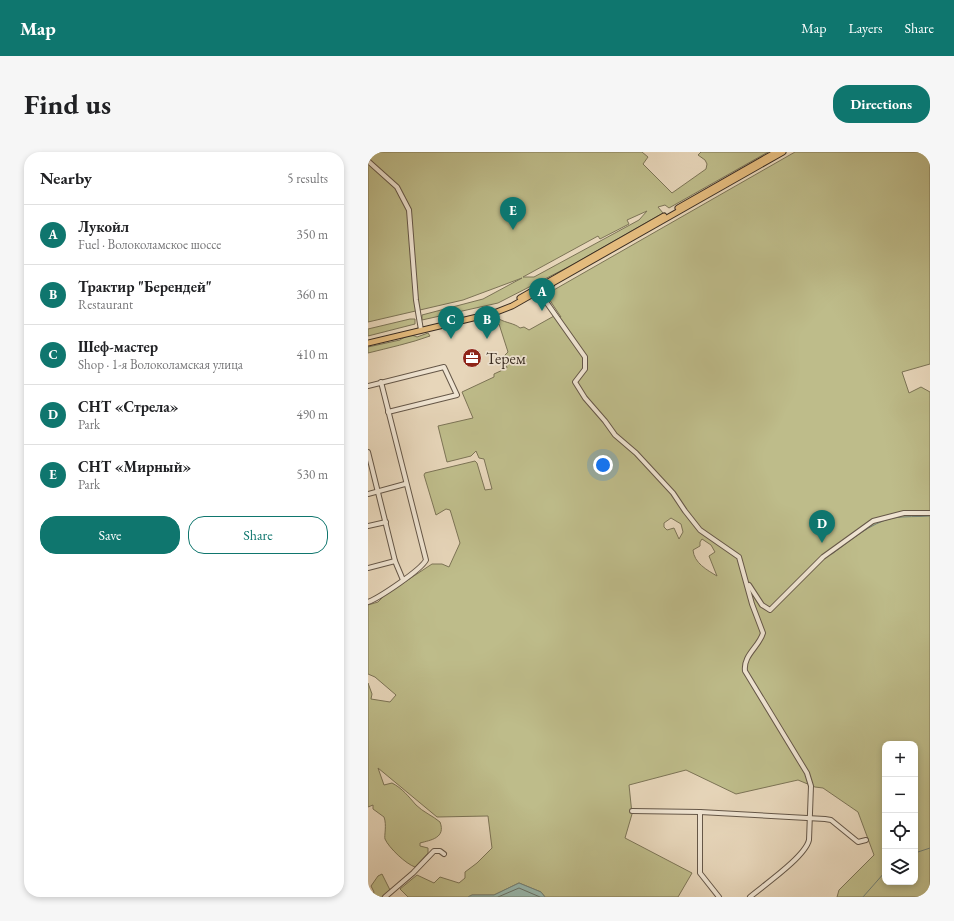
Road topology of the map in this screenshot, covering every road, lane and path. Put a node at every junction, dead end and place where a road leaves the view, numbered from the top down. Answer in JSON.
{"nodes":[{"id":1,"x":776,"y":152,"type":"edge"},
{"id":2,"x":783,"y":152,"type":"edge"},
{"id":3,"x":368,"y":161,"type":"edge"},
{"id":4,"x":552,"y":284,"type":"junction"},
{"id":5,"x":538,"y":291,"type":"junction"},
{"id":6,"x":545,"y":301,"type":"junction"},
{"id":7,"x":420,"y":328,"type":"junction"},
{"id":8,"x":368,"y":339,"type":"edge"},
{"id":9,"x":368,"y":343,"type":"edge"},
{"id":10,"x":381,"y":382,"type":"junction"},
{"id":11,"x":368,"y":386,"type":"edge"},
{"id":12,"x":388,"y":412,"type":"junction"},
{"id":13,"x":368,"y":452,"type":"edge"},
{"id":14,"x":369,"y":460,"type":"edge"},
{"id":15,"x":405,"y":484,"type":"junction"},
{"id":16,"x":378,"y":491,"type":"junction"},
{"id":17,"x":368,"y":494,"type":"edge"},
{"id":18,"x":930,"y":513,"type":"edge"},
{"id":19,"x":386,"y":522,"type":"junction"},
{"id":20,"x":368,"y":526,"type":"edge"},
{"id":21,"x":395,"y":561,"type":"junction"},
{"id":22,"x":368,"y":568,"type":"edge"},
{"id":23,"x":403,"y":580,"type":"junction"},
{"id":24,"x":747,"y":583,"type":"junction"},
{"id":25,"x":368,"y":602,"type":"edge"},
{"id":26,"x":632,"y":811,"type":"dead end"},
{"id":27,"x":700,"y":812,"type":"junction"},
{"id":28,"x":809,"y":818,"type":"junction"},
{"id":29,"x":866,"y":840,"type":"dead end"},
{"id":30,"x":858,"y":842,"type":"junction"},
{"id":31,"x":862,"y":846,"type":"dead end"},
{"id":32,"x":444,"y":854,"type":"dead end"},
{"id":33,"x":385,"y":897,"type":"edge"},
{"id":34,"x":719,"y":897,"type":"edge"},
{"id":35,"x":750,"y":897,"type":"edge"}],
"edges":[{"from":1,"to":5,"type":"main road"},
{"from":2,"to":4,"type":"main road"},
{"from":3,"to":7,"type":"street"},
{"from":4,"to":5,"type":"main road"},
{"from":4,"to":6,"type":"street"},
{"from":5,"to":6,"type":"street"},
{"from":5,"to":7,"type":"main road"},
{"from":6,"to":24,"type":"street"},
{"from":7,"to":8,"type":"main road"},
{"from":7,"to":9,"type":"main road"},
{"from":10,"to":11,"type":"street"},
{"from":10,"to":12,"type":"street"},
{"from":10,"to":12,"type":"street"},
{"from":12,"to":15,"type":"street"},
{"from":13,"to":14,"type":"street"},
{"from":14,"to":16,"type":"street"},
{"from":15,"to":16,"type":"street"},
{"from":15,"to":23,"type":"street"},
{"from":16,"to":17,"type":"street"},
{"from":16,"to":19,"type":"street"},
{"from":18,"to":24,"type":"street"},
{"from":19,"to":20,"type":"street"},
{"from":19,"to":21,"type":"street"},
{"from":21,"to":22,"type":"street"},
{"from":21,"to":23,"type":"street"},
{"from":23,"to":25,"type":"street"},
{"from":24,"to":28,"type":"street"},
{"from":26,"to":27,"type":"street"},
{"from":27,"to":28,"type":"street"},
{"from":27,"to":34,"type":"street"},
{"from":28,"to":30,"type":"street"},
{"from":28,"to":35,"type":"street"},
{"from":29,"to":30,"type":"street"},
{"from":30,"to":31,"type":"street"},
{"from":32,"to":33,"type":"street"}]}
